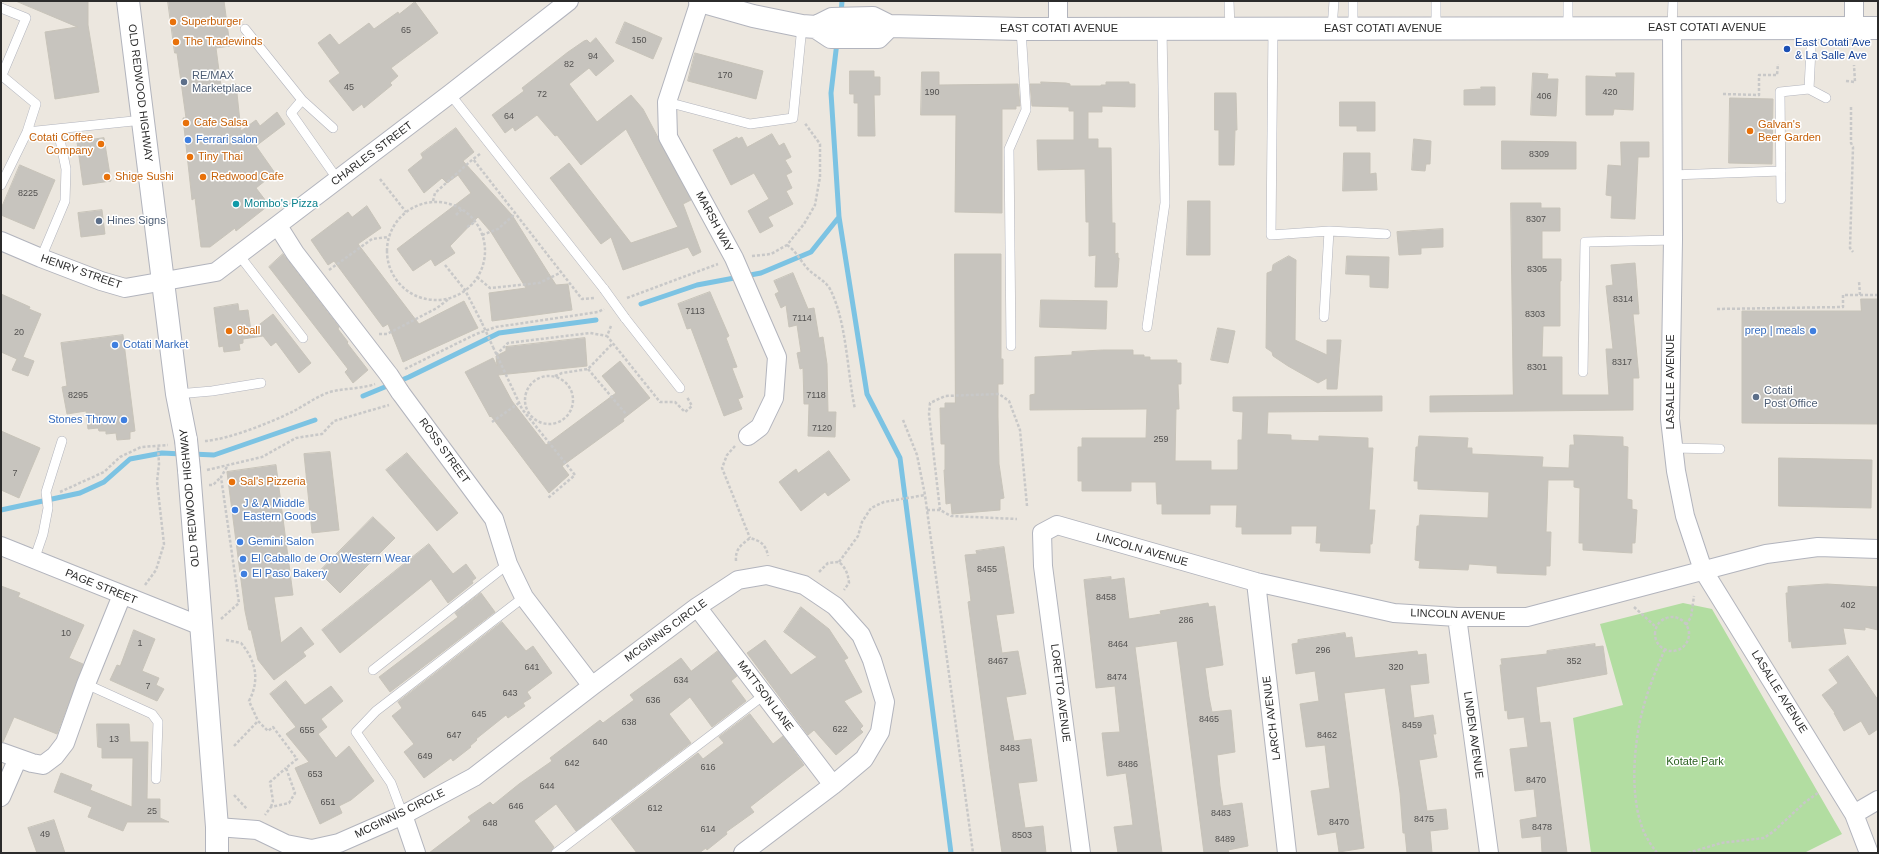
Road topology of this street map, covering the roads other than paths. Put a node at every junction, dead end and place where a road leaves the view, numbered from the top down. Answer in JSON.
{"nodes":[{"id":1,"x":128,"y":1,"type":"edge"},
{"id":2,"x":568,"y":1,"type":"edge"},
{"id":3,"x":700,"y":1,"type":"edge"},
{"id":4,"x":1058,"y":1,"type":"edge"},
{"id":5,"x":1229,"y":1,"type":"edge"},
{"id":6,"x":1334,"y":1,"type":"edge"},
{"id":7,"x":1353,"y":1,"type":"edge"},
{"id":8,"x":1436,"y":1,"type":"edge"},
{"id":9,"x":1568,"y":1,"type":"edge"},
{"id":10,"x":1673,"y":1,"type":"edge"},
{"id":11,"x":1854,"y":1,"type":"edge"},
{"id":12,"x":1,"y":8,"type":"edge"},
{"id":13,"x":809,"y":26,"type":"junction"},
{"id":14,"x":1672,"y":28,"type":"junction"},
{"id":15,"x":1812,"y":28,"type":"junction"},
{"id":16,"x":1854,"y":28,"type":"junction"},
{"id":17,"x":1878,"y":28,"type":"edge"},
{"id":18,"x":245,"y":29,"type":"dead end"},
{"id":19,"x":1021,"y":29,"type":"junction"},
{"id":20,"x":1058,"y":29,"type":"junction"},
{"id":21,"x":1162,"y":29,"type":"junction"},
{"id":22,"x":1230,"y":29,"type":"junction"},
{"id":23,"x":1273,"y":29,"type":"junction"},
{"id":24,"x":1343,"y":29,"type":"junction"},
{"id":25,"x":1436,"y":29,"type":"junction"},
{"id":26,"x":1568,"y":29,"type":"junction"},
{"id":27,"x":1,"y":75,"type":"edge"},
{"id":28,"x":1809,"y":89,"type":"junction"},
{"id":29,"x":450,"y":94,"type":"junction"},
{"id":30,"x":1826,"y":98,"type":"dead end"},
{"id":31,"x":302,"y":100,"type":"junction"},
{"id":32,"x":667,"y":102,"type":"junction"},
{"id":33,"x":143,"y":120,"type":"junction"},
{"id":34,"x":332,"y":128,"type":"dead end"},
{"id":35,"x":58,"y":130,"type":"junction"},
{"id":36,"x":27,"y":132,"type":"junction"},
{"id":37,"x":1781,"y":171,"type":"junction"},
{"id":38,"x":1672,"y":175,"type":"junction"},
{"id":39,"x":338,"y":180,"type":"junction"},
{"id":40,"x":1,"y":185,"type":"edge"},
{"id":41,"x":1781,"y":199,"type":"dead end"},
{"id":42,"x":278,"y":226,"type":"junction"},
{"id":43,"x":1329,"y":231,"type":"junction"},
{"id":44,"x":1386,"y":234,"type":"dead end"},
{"id":45,"x":1672,"y":240,"type":"junction"},
{"id":46,"x":1,"y":241,"type":"edge"},
{"id":47,"x":239,"y":255,"type":"junction"},
{"id":48,"x":41,"y":258,"type":"junction"},
{"id":49,"x":164,"y":282,"type":"junction"},
{"id":50,"x":1324,"y":317,"type":"dead end"},
{"id":51,"x":1147,"y":327,"type":"dead end"},
{"id":52,"x":303,"y":338,"type":"dead end"},
{"id":53,"x":1011,"y":346,"type":"dead end"},
{"id":54,"x":1583,"y":372,"type":"dead end"},
{"id":55,"x":261,"y":383,"type":"dead end"},
{"id":56,"x":680,"y":388,"type":"road end"},
{"id":57,"x":177,"y":394,"type":"junction"},
{"id":58,"x":748,"y":436,"type":"road end"},
{"id":59,"x":62,"y":441,"type":"dead end"},
{"id":60,"x":1673,"y":448,"type":"junction"},
{"id":61,"x":1720,"y":449,"type":"dead end"},
{"id":62,"x":1042,"y":533,"type":"joint"},
{"id":63,"x":1,"y":546,"type":"edge"},
{"id":64,"x":1878,"y":549,"type":"edge"},
{"id":65,"x":34,"y":560,"type":"junction"},
{"id":66,"x":508,"y":564,"type":"junction"},
{"id":67,"x":1703,"y":570,"type":"junction"},
{"id":68,"x":1256,"y":582,"type":"junction"},
{"id":69,"x":122,"y":595,"type":"junction"},
{"id":70,"x":524,"y":597,"type":"junction"},
{"id":71,"x":697,"y":607,"type":"junction"},
{"id":72,"x":1457,"y":616,"type":"junction"},
{"id":73,"x":209,"y":624,"type":"junction"},
{"id":74,"x":373,"y":670,"type":"dead end"},
{"id":75,"x":86,"y":684,"type":"junction"},
{"id":76,"x":592,"y":686,"type":"junction"},
{"id":77,"x":764,"y":695,"type":"junction"},
{"id":78,"x":1,"y":752,"type":"edge"},
{"id":79,"x":18,"y":758,"type":"junction"},
{"id":80,"x":156,"y":779,"type":"dead end"},
{"id":81,"x":833,"y":785,"type":"junction"},
{"id":82,"x":1,"y":797,"type":"edge"},
{"id":83,"x":1878,"y":800,"type":"edge"},
{"id":84,"x":1854,"y":814,"type":"junction"},
{"id":85,"x":403,"y":815,"type":"junction"},
{"id":86,"x":217,"y":827,"type":"junction"},
{"id":87,"x":217,"y":853,"type":"edge"},
{"id":88,"x":416,"y":853,"type":"edge"},
{"id":89,"x":556,"y":853,"type":"edge"},
{"id":90,"x":743,"y":853,"type":"edge"},
{"id":91,"x":1081,"y":853,"type":"edge"},
{"id":92,"x":1287,"y":853,"type":"edge"},
{"id":93,"x":1489,"y":853,"type":"edge"},
{"id":94,"x":1869,"y":853,"type":"edge"}],
"edges":[{"from":1,"to":33,"type":"main road","name":"OLD REDWOOD HIGHWAY"},
{"from":2,"to":29,"type":"street","name":"CHARLES STREET"},
{"from":3,"to":13,"type":"main road"},
{"from":3,"to":32,"type":"street","name":"MARSH WAY"},
{"from":4,"to":20,"type":"street"},
{"from":5,"to":22,"type":"lane"},
{"from":6,"to":24,"type":"lane"},
{"from":7,"to":24,"type":"lane"},
{"from":8,"to":25,"type":"lane"},
{"from":9,"to":26,"type":"lane"},
{"from":10,"to":14,"type":"lane"},
{"from":11,"to":16,"type":"street"},
{"from":12,"to":27,"type":"lane"},
{"from":13,"to":19,"type":"main road","name":"EAST COTATI AVENUE"},
{"from":13,"to":32,"type":"lane"},
{"from":14,"to":15,"type":"main road","name":"EAST COTATI AVENUE"},
{"from":14,"to":26,"type":"main road","name":"EAST COTATI AVENUE"},
{"from":14,"to":38,"type":"street","name":"LASALLE AVENUE"},
{"from":15,"to":16,"type":"main road","name":"EAST COTATI AVENUE"},
{"from":15,"to":28,"type":"lane"},
{"from":16,"to":17,"type":"main road","name":"EAST COTATI AVENUE"},
{"from":18,"to":31,"type":"lane"},
{"from":19,"to":20,"type":"main road","name":"EAST COTATI AVENUE"},
{"from":19,"to":53,"type":"lane"},
{"from":20,"to":21,"type":"main road","name":"EAST COTATI AVENUE"},
{"from":21,"to":22,"type":"main road","name":"EAST COTATI AVENUE"},
{"from":21,"to":51,"type":"lane"},
{"from":22,"to":23,"type":"main road","name":"EAST COTATI AVENUE"},
{"from":23,"to":24,"type":"main road","name":"EAST COTATI AVENUE"},
{"from":23,"to":43,"type":"lane"},
{"from":24,"to":25,"type":"main road","name":"EAST COTATI AVENUE"},
{"from":25,"to":26,"type":"main road","name":"EAST COTATI AVENUE"},
{"from":27,"to":36,"type":"lane"},
{"from":28,"to":30,"type":"lane"},
{"from":28,"to":37,"type":"lane"},
{"from":29,"to":39,"type":"street","name":"CHARLES STREET"},
{"from":29,"to":56,"type":"lane","bridge":true},
{"from":31,"to":34,"type":"lane"},
{"from":31,"to":39,"type":"lane"},
{"from":32,"to":58,"type":"street","name":"MARSH WAY"},
{"from":33,"to":35,"type":"lane"},
{"from":33,"to":49,"type":"main road","name":"OLD REDWOOD HIGHWAY"},
{"from":35,"to":36,"type":"lane"},
{"from":35,"to":48,"type":"lane"},
{"from":36,"to":40,"type":"lane"},
{"from":37,"to":38,"type":"lane"},
{"from":37,"to":41,"type":"lane"},
{"from":38,"to":45,"type":"street","name":"LASALLE AVENUE"},
{"from":39,"to":42,"type":"street","name":"CHARLES STREET"},
{"from":42,"to":47,"type":"street","name":"CHARLES STREET"},
{"from":42,"to":66,"type":"street","name":"ROSS STREET","bridge":true},
{"from":43,"to":44,"type":"lane"},
{"from":43,"to":50,"type":"lane"},
{"from":45,"to":54,"type":"lane"},
{"from":45,"to":60,"type":"street","name":"LASALLE AVENUE"},
{"from":46,"to":48,"type":"street","name":"HENRY STREET"},
{"from":47,"to":49,"type":"street","name":"CHARLES STREET"},
{"from":47,"to":52,"type":"lane"},
{"from":48,"to":49,"type":"street","name":"HENRY STREET"},
{"from":49,"to":57,"type":"main road","name":"OLD REDWOOD HIGHWAY"},
{"from":55,"to":57,"type":"lane"},
{"from":57,"to":73,"type":"main road","name":"OLD REDWOOD HIGHWAY","bridge":true},
{"from":59,"to":65,"type":"lane"},
{"from":60,"to":61,"type":"lane"},
{"from":60,"to":67,"type":"street","name":"LASALLE AVENUE"},
{"from":62,"to":68,"type":"street","name":"LINCOLN AVENUE"},
{"from":62,"to":91,"type":"street","name":"LORETTO AVENUE"},
{"from":63,"to":65,"type":"street","name":"PAGE STREET"},
{"from":64,"to":67,"type":"street","name":"LINCOLN AVENUE"},
{"from":65,"to":69,"type":"street","name":"PAGE STREET"},
{"from":66,"to":70,"type":"street","name":"ROSS STREET"},
{"from":66,"to":74,"type":"lane"},
{"from":67,"to":72,"type":"street","name":"LINCOLN AVENUE"},
{"from":67,"to":84,"type":"street","name":"LASALLE AVENUE"},
{"from":68,"to":72,"type":"street","name":"LINCOLN AVENUE"},
{"from":68,"to":92,"type":"street","name":"LARCH AVENUE"},
{"from":69,"to":73,"type":"street","name":"PAGE STREET"},
{"from":69,"to":75,"type":"street"},
{"from":70,"to":76,"type":"street","name":"ROSS STREET"},
{"from":70,"to":85,"type":"lane"},
{"from":71,"to":76,"type":"street","name":"MCGINNIS CIRCLE"},
{"from":71,"to":77,"type":"street","name":"MATTSON LANE"},
{"from":71,"to":81,"type":"street","name":"MCGINNIS CIRCLE"},
{"from":72,"to":93,"type":"street","name":"LINDEN AVENUE"},
{"from":73,"to":86,"type":"main road","name":"OLD REDWOOD HIGHWAY"},
{"from":75,"to":79,"type":"street"},
{"from":75,"to":80,"type":"lane"},
{"from":76,"to":85,"type":"street","name":"MCGINNIS CIRCLE"},
{"from":77,"to":81,"type":"street","name":"MATTSON LANE"},
{"from":77,"to":89,"type":"lane"},
{"from":78,"to":79,"type":"street"},
{"from":79,"to":82,"type":"street"},
{"from":81,"to":90,"type":"street","name":"MCGINNIS CIRCLE"},
{"from":83,"to":84,"type":"street"},
{"from":84,"to":94,"type":"street","name":"LASALLE AVENUE"},
{"from":85,"to":86,"type":"street","name":"MCGINNIS CIRCLE"},
{"from":85,"to":88,"type":"street"},
{"from":86,"to":87,"type":"main road","name":"OLD REDWOOD HIGHWAY"}]}
